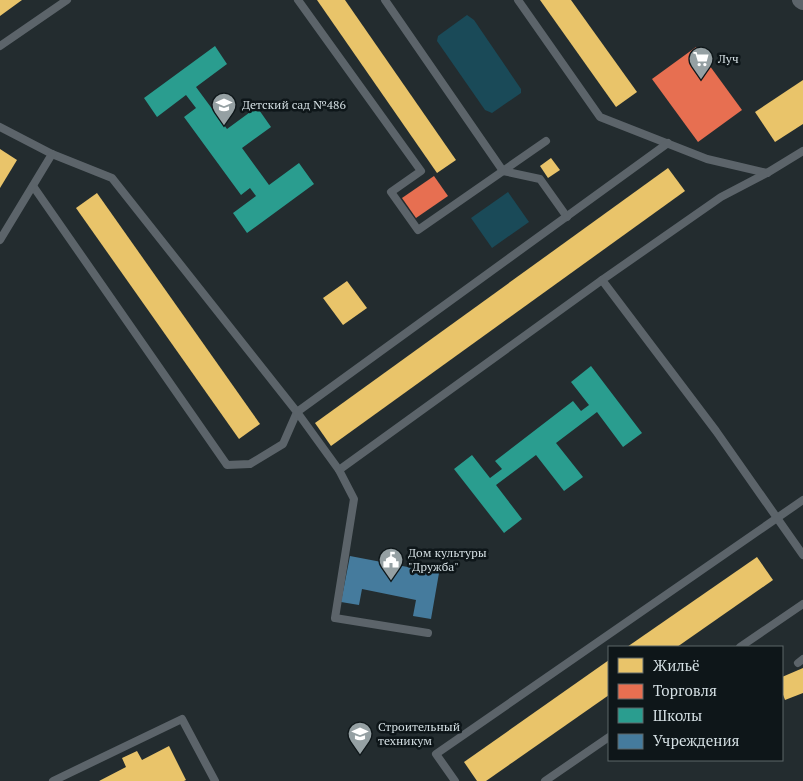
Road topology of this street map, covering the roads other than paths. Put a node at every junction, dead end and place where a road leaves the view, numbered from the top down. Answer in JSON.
{"nodes":[{"id":1,"x":67,"y":0,"type":"edge"},
{"id":2,"x":298,"y":0,"type":"edge"},
{"id":3,"x":385,"y":0,"type":"edge"},
{"id":4,"x":518,"y":0,"type":"edge"},
{"id":5,"x":0,"y":46,"type":"edge"},
{"id":6,"x":0,"y":127,"type":"edge"},
{"id":7,"x":546,"y":141,"type":"dead end"},
{"id":8,"x":668,"y":144,"type":"junction"},
{"id":9,"x":803,"y":151,"type":"edge"},
{"id":10,"x":52,"y":154,"type":"junction"},
{"id":11,"x":503,"y":171,"type":"junction"},
{"id":12,"x":767,"y":173,"type":"junction"},
{"id":13,"x":33,"y":186,"type":"junction"},
{"id":14,"x":567,"y":217,"type":"junction"},
{"id":15,"x":0,"y":240,"type":"edge"},
{"id":16,"x":602,"y":280,"type":"junction"},
{"id":17,"x":297,"y":412,"type":"junction"},
{"id":18,"x":338,"y":470,"type":"junction"},
{"id":19,"x":803,"y":500,"type":"edge"},
{"id":20,"x":778,"y":517,"type":"junction"},
{"id":21,"x":803,"y":555,"type":"edge"},
{"id":22,"x":803,"y":604,"type":"edge"},
{"id":23,"x":428,"y":633,"type":"dead end"},
{"id":24,"x":741,"y":646,"type":"edge"},
{"id":25,"x":608,"y":738,"type":"edge"},
{"id":26,"x":53,"y":781,"type":"edge"},
{"id":27,"x":215,"y":781,"type":"edge"},
{"id":28,"x":455,"y":781,"type":"edge"},
{"id":29,"x":545,"y":781,"type":"edge"}],
"edges":[{"from":1,"to":5,"type":"lane"},
{"from":2,"to":11,"type":"lane"},
{"from":3,"to":11,"type":"lane"},
{"from":4,"to":8,"type":"lane"},
{"from":6,"to":10,"type":"lane"},
{"from":7,"to":11,"type":"lane"},
{"from":8,"to":12,"type":"lane"},
{"from":8,"to":14,"type":"lane"},
{"from":9,"to":12,"type":"lane"},
{"from":10,"to":13,"type":"lane"},
{"from":10,"to":17,"type":"lane"},
{"from":11,"to":14,"type":"lane"},
{"from":12,"to":16,"type":"lane"},
{"from":13,"to":15,"type":"lane"},
{"from":13,"to":17,"type":"lane"},
{"from":14,"to":17,"type":"lane"},
{"from":16,"to":18,"type":"lane"},
{"from":16,"to":20,"type":"lane"},
{"from":17,"to":18,"type":"lane"},
{"from":18,"to":23,"type":"lane"},
{"from":19,"to":20,"type":"lane"},
{"from":20,"to":21,"type":"lane"},
{"from":20,"to":28,"type":"lane"},
{"from":22,"to":24,"type":"lane"},
{"from":25,"to":29,"type":"lane"},
{"from":26,"to":27,"type":"lane"}]}
